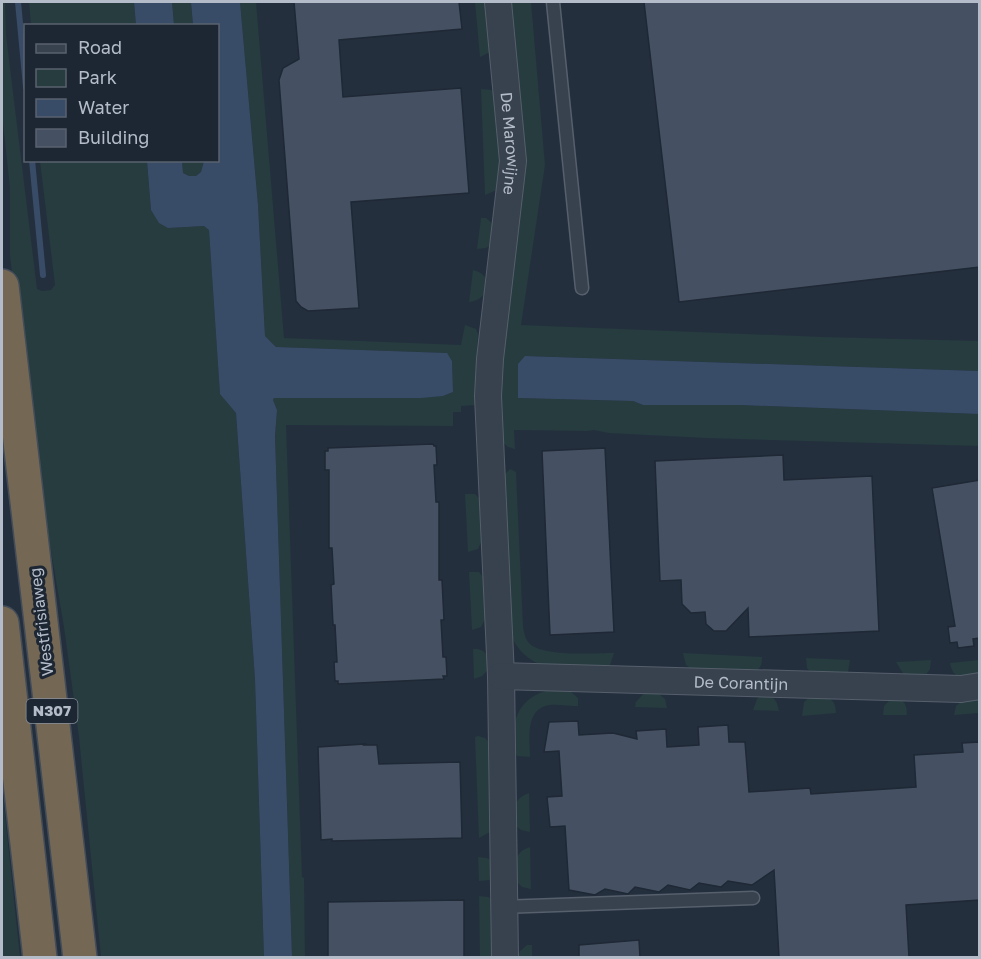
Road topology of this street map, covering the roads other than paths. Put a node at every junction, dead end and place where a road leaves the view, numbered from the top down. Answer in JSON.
{"nodes":[{"id":1,"x":498,"y":2,"type":"edge"},
{"id":2,"x":553,"y":2,"type":"edge"},
{"id":3,"x":2,"y":286,"type":"edge"},
{"id":4,"x":582,"y":288,"type":"dead end"},
{"id":5,"x":2,"y":623,"type":"edge"},
{"id":6,"x":501,"y":676,"type":"junction"},
{"id":7,"x":980,"y":686,"type":"edge"},
{"id":8,"x":753,"y":898,"type":"dead end"},
{"id":9,"x":504,"y":906,"type":"junction"},
{"id":10,"x":40,"y":957,"type":"edge"},
{"id":11,"x":80,"y":957,"type":"edge"},
{"id":12,"x":505,"y":957,"type":"edge"}],
"edges":[{"from":1,"to":6,"type":"street","name":"De Marowijne"},
{"from":2,"to":4,"type":"lane"},
{"from":3,"to":11,"type":"highway","name":"Westfrisiaweg","number":"N307"},
{"from":5,"to":10,"type":"highway","number":"N307"},
{"from":6,"to":7,"type":"street","name":"De Corantijn"},
{"from":6,"to":9,"type":"street"},
{"from":8,"to":9,"type":"lane"},
{"from":9,"to":12,"type":"street"}]}
